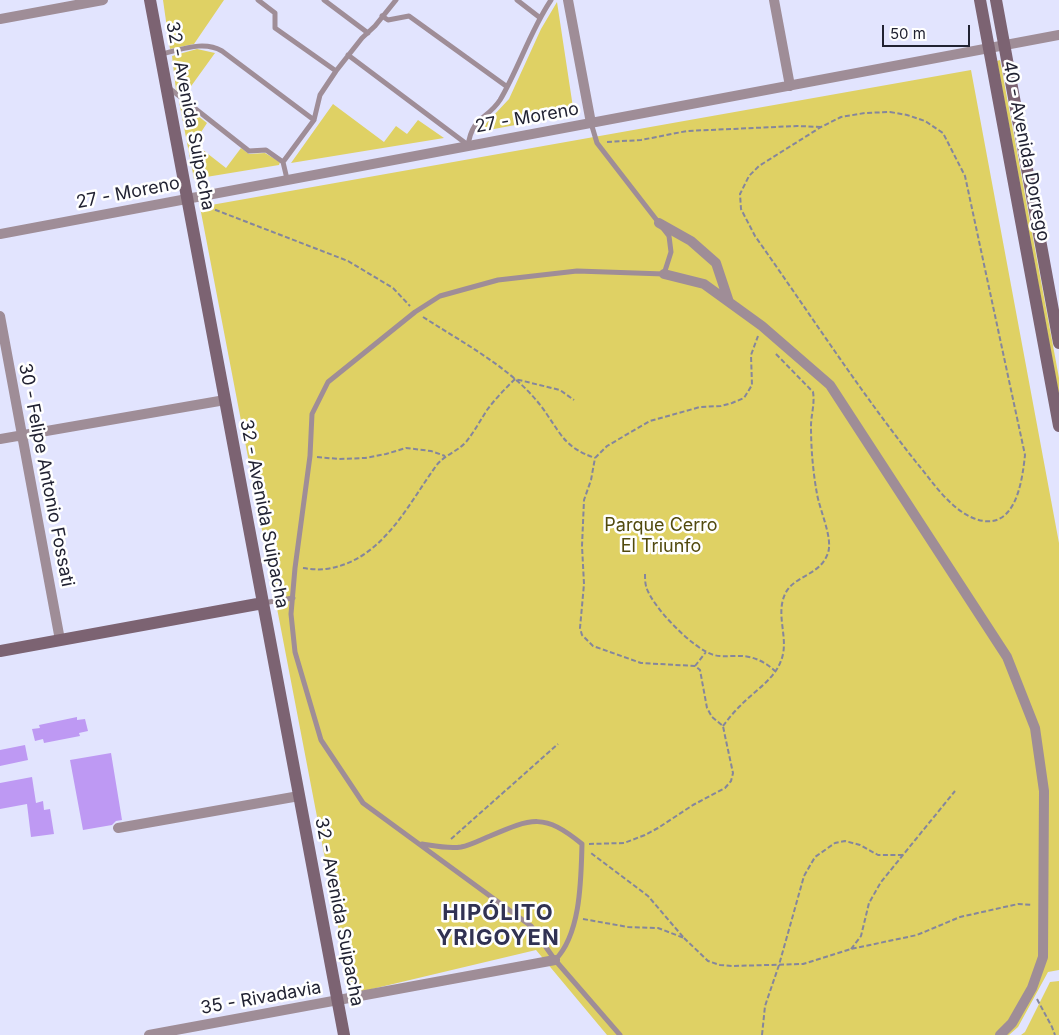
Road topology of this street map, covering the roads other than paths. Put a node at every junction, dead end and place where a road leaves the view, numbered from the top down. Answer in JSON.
{"nodes":[{"id":1,"x":103,"y":0,"type":"edge"},
{"id":2,"x":150,"y":0,"type":"edge"},
{"id":3,"x":258,"y":0,"type":"edge"},
{"id":4,"x":324,"y":0,"type":"edge"},
{"id":5,"x":396,"y":0,"type":"edge"},
{"id":6,"x":517,"y":0,"type":"edge"},
{"id":7,"x":551,"y":0,"type":"edge"},
{"id":8,"x":568,"y":0,"type":"edge"},
{"id":9,"x":774,"y":0,"type":"edge"},
{"id":10,"x":980,"y":0,"type":"edge"},
{"id":11,"x":996,"y":0,"type":"edge"},
{"id":12,"x":382,"y":16,"type":"junction"},
{"id":13,"x":540,"y":17,"type":"junction"},
{"id":14,"x":0,"y":19,"type":"edge"},
{"id":15,"x":368,"y":33,"type":"junction"},
{"id":16,"x":1059,"y":35,"type":"edge"},
{"id":17,"x":1005,"y":46,"type":"junction"},
{"id":18,"x":989,"y":49,"type":"junction"},
{"id":19,"x":160,"y":54,"type":"junction"},
{"id":20,"x":348,"y":55,"type":"junction"},
{"id":21,"x":336,"y":71,"type":"junction"},
{"id":22,"x":167,"y":86,"type":"junction"},
{"id":23,"x":506,"y":86,"type":"junction"},
{"id":24,"x":790,"y":86,"type":"junction"},
{"id":25,"x":314,"y":120,"type":"junction"},
{"id":26,"x":591,"y":123,"type":"junction"},
{"id":27,"x":468,"y":146,"type":"junction"},
{"id":28,"x":283,"y":162,"type":"junction"},
{"id":29,"x":287,"y":180,"type":"junction"},
{"id":30,"x":188,"y":199,"type":"junction"},
{"id":31,"x":658,"y":223,"type":"junction"},
{"id":32,"x":0,"y":234,"type":"edge"},
{"id":33,"x":664,"y":274,"type":"junction"},
{"id":34,"x":729,"y":302,"type":"junction"},
{"id":35,"x":0,"y":316,"type":"edge"},
{"id":36,"x":1059,"y":343,"type":"edge"},
{"id":37,"x":225,"y":400,"type":"junction"},
{"id":38,"x":1059,"y":426,"type":"edge"},
{"id":39,"x":22,"y":435,"type":"junction"},
{"id":40,"x":0,"y":439,"type":"edge"},
{"id":41,"x":293,"y":598,"type":"junction"},
{"id":42,"x":263,"y":603,"type":"junction"},
{"id":43,"x":60,"y":640,"type":"junction"},
{"id":44,"x":0,"y":651,"type":"edge"},
{"id":45,"x":299,"y":796,"type":"junction"},
{"id":46,"x":118,"y":828,"type":"dead end"},
{"id":47,"x":419,"y":843,"type":"junction"},
{"id":48,"x":555,"y":960,"type":"junction"},
{"id":49,"x":338,"y":1000,"type":"junction"},
{"id":50,"x":149,"y":1035,"type":"edge"},
{"id":51,"x":344,"y":1035,"type":"edge"},
{"id":52,"x":620,"y":1035,"type":"edge"},
{"id":53,"x":1000,"y":1035,"type":"edge"}],
"edges":[{"from":1,"to":14,"type":"street"},
{"from":2,"to":19,"type":"street","name":"32 - Avenida Suipacha"},
{"from":3,"to":21,"type":"lane"},
{"from":4,"to":15,"type":"lane"},
{"from":5,"to":12,"type":"lane"},
{"from":6,"to":13,"type":"lane"},
{"from":7,"to":13,"type":"lane"},
{"from":8,"to":26,"type":"street"},
{"from":9,"to":24,"type":"street"},
{"from":10,"to":18,"type":"street","name":"40 - Avenida Dorrego"},
{"from":11,"to":17,"type":"street","name":"40 - Avenida Dorrego"},
{"from":12,"to":15,"type":"lane"},
{"from":12,"to":23,"type":"lane"},
{"from":13,"to":23,"type":"lane"},
{"from":15,"to":20,"type":"lane"},
{"from":16,"to":17,"type":"street","name":"27 - Moreno"},
{"from":17,"to":18,"type":"street","name":"27 - Moreno"},
{"from":17,"to":36,"type":"street","name":"40 - Avenida Dorrego"},
{"from":18,"to":24,"type":"street","name":"27 - Moreno"},
{"from":18,"to":38,"type":"street","name":"40 - Avenida Dorrego"},
{"from":19,"to":22,"type":"street","name":"32 - Avenida Suipacha"},
{"from":19,"to":25,"type":"lane"},
{"from":20,"to":21,"type":"lane"},
{"from":20,"to":27,"type":"lane"},
{"from":21,"to":25,"type":"lane"},
{"from":22,"to":28,"type":"lane"},
{"from":22,"to":30,"type":"street","name":"32 - Avenida Suipacha"},
{"from":23,"to":27,"type":"lane"},
{"from":24,"to":26,"type":"street","name":"27 - Moreno"},
{"from":25,"to":28,"type":"lane"},
{"from":26,"to":27,"type":"street","name":"27 - Moreno"},
{"from":26,"to":31,"type":"lane"},
{"from":27,"to":29,"type":"street","name":"27 - Moreno"},
{"from":28,"to":29,"type":"lane"},
{"from":29,"to":30,"type":"street","name":"27 - Moreno"},
{"from":30,"to":32,"type":"street","name":"27 - Moreno"},
{"from":30,"to":37,"type":"street","name":"32 - Avenida Suipacha"},
{"from":31,"to":33,"type":"lane"},
{"from":31,"to":34,"type":"street"},
{"from":33,"to":34,"type":"street"},
{"from":33,"to":41,"type":"lane"},
{"from":34,"to":53,"type":"street"},
{"from":35,"to":39,"type":"street","name":"30 - Felipe Antonio Fossati"},
{"from":37,"to":39,"type":"street"},
{"from":37,"to":42,"type":"street","name":"32 - Avenida Suipacha"},
{"from":39,"to":40,"type":"street"},
{"from":39,"to":43,"type":"street","name":"30 - Felipe Antonio Fossati"},
{"from":41,"to":42,"type":"lane"},
{"from":41,"to":47,"type":"lane"},
{"from":42,"to":43,"type":"street"},
{"from":42,"to":45,"type":"street","name":"32 - Avenida Suipacha"},
{"from":43,"to":44,"type":"street"},
{"from":45,"to":46,"type":"street"},
{"from":45,"to":49,"type":"street","name":"32 - Avenida Suipacha"},
{"from":47,"to":48,"type":"lane"},
{"from":47,"to":48,"type":"lane"},
{"from":48,"to":49,"type":"street","name":"35 - Rivadavia"},
{"from":48,"to":52,"type":"lane"},
{"from":49,"to":50,"type":"street","name":"35 - Rivadavia"},
{"from":49,"to":51,"type":"street","name":"32 - Avenida Suipacha"}]}
